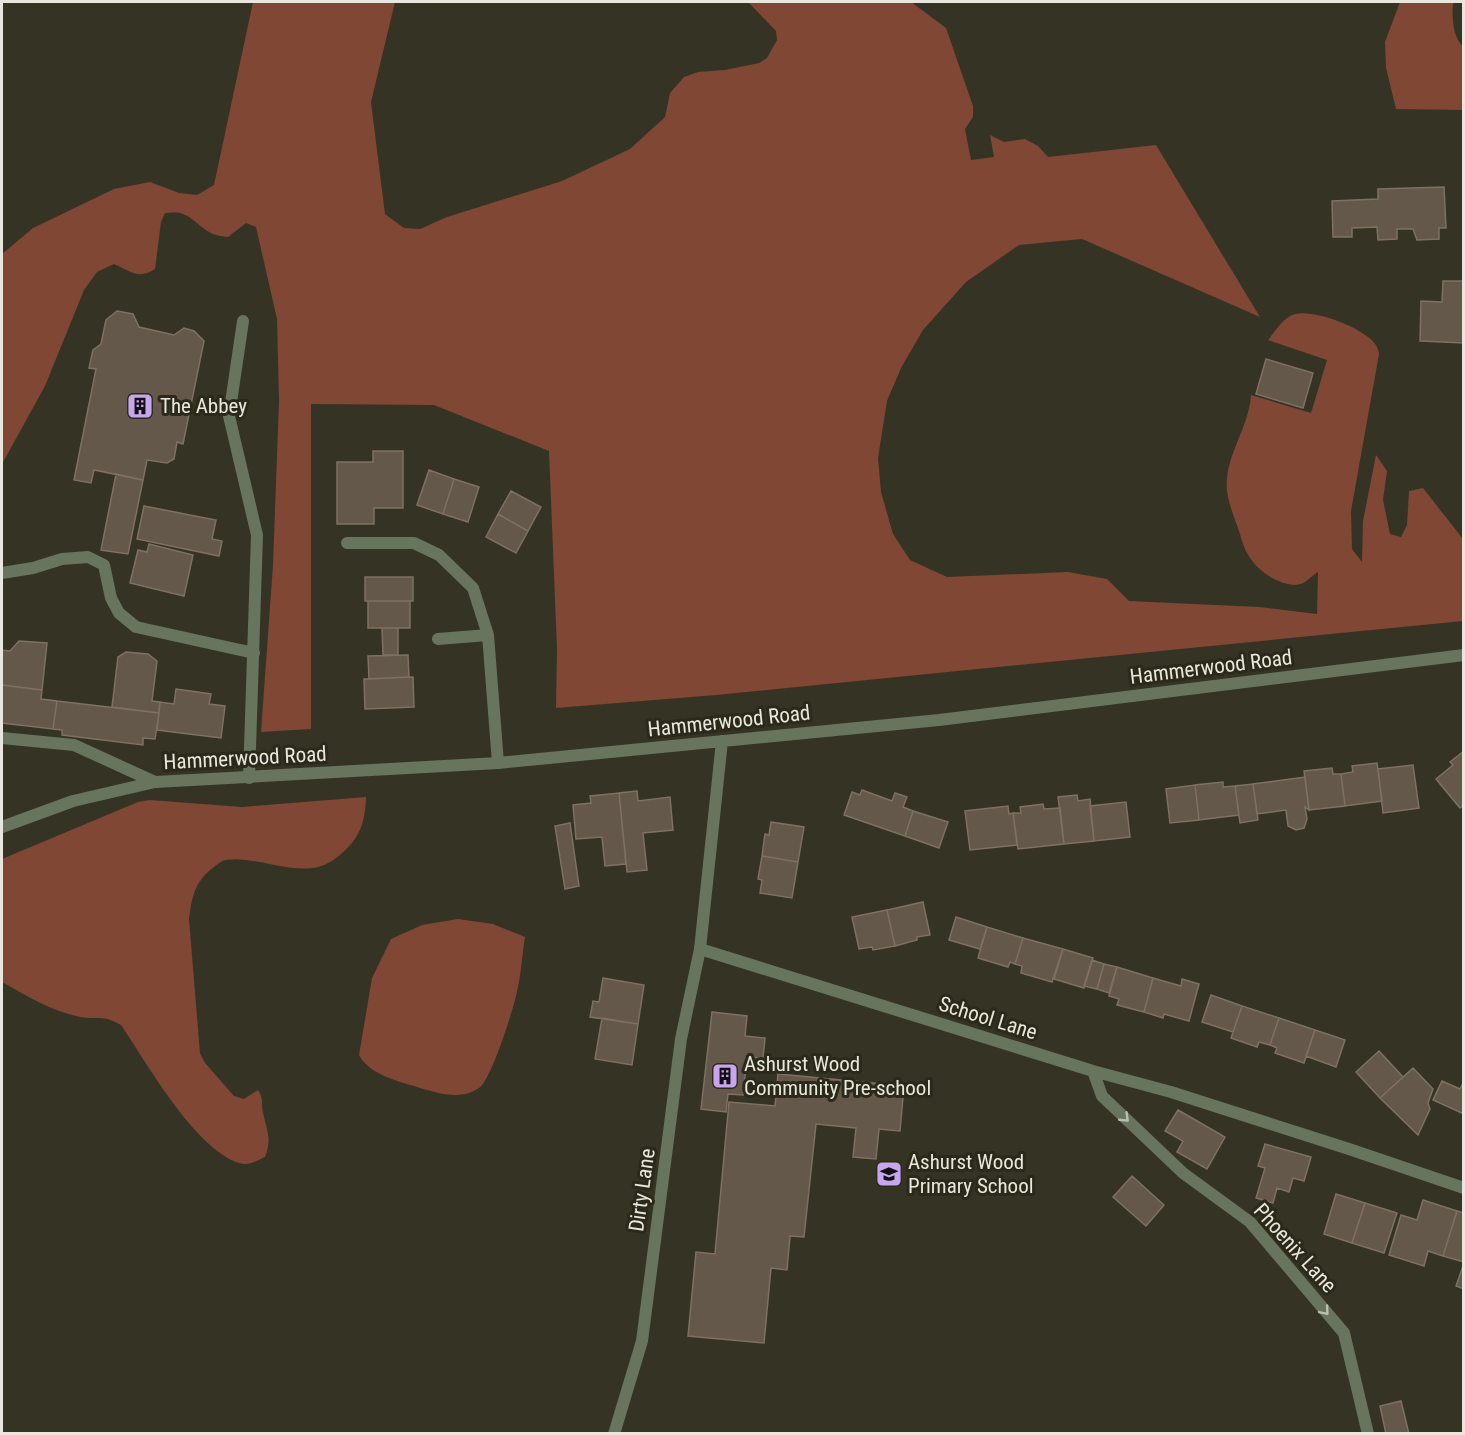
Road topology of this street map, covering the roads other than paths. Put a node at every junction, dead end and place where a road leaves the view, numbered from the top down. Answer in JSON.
{"nodes":[{"id":1,"x":243,"y":321,"type":"dead end"},
{"id":2,"x":347,"y":543,"type":"dead end"},
{"id":3,"x":2,"y":573,"type":"edge"},
{"id":4,"x":488,"y":635,"type":"junction"},
{"id":5,"x":438,"y":639,"type":"dead end"},
{"id":6,"x":254,"y":653,"type":"junction"},
{"id":7,"x":1464,"y":655,"type":"edge"},
{"id":8,"x":2,"y":738,"type":"edge"},
{"id":9,"x":722,"y":741,"type":"junction"},
{"id":10,"x":498,"y":764,"type":"junction"},
{"id":11,"x":249,"y":778,"type":"junction"},
{"id":12,"x":154,"y":782,"type":"junction"},
{"id":13,"x":2,"y":827,"type":"edge"},
{"id":14,"x":700,"y":949,"type":"junction"},
{"id":15,"x":1093,"y":1071,"type":"junction"},
{"id":16,"x":1464,"y":1188,"type":"edge"},
{"id":17,"x":614,"y":1434,"type":"edge"},
{"id":18,"x":1368,"y":1434,"type":"edge"}],
"edges":[{"from":1,"to":6,"type":"street"},
{"from":2,"to":4,"type":"street"},
{"from":3,"to":6,"type":"street"},
{"from":4,"to":5,"type":"street"},
{"from":4,"to":10,"type":"street"},
{"from":6,"to":11,"type":"street"},
{"from":7,"to":9,"type":"street","name":"Hammerwood Road"},
{"from":8,"to":12,"type":"street"},
{"from":9,"to":10,"type":"street","name":"Hammerwood Road"},
{"from":9,"to":14,"type":"street"},
{"from":10,"to":11,"type":"street","name":"Hammerwood Road"},
{"from":11,"to":12,"type":"street","name":"Hammerwood Road"},
{"from":12,"to":13,"type":"street","name":"Hammerwood Road"},
{"from":14,"to":15,"type":"street","name":"School Lane"},
{"from":14,"to":17,"type":"street","name":"Dirty Lane"},
{"from":15,"to":16,"type":"street","name":"School Lane"},
{"from":15,"to":18,"type":"street","name":"Phoenix Lane","one_way":true}]}
